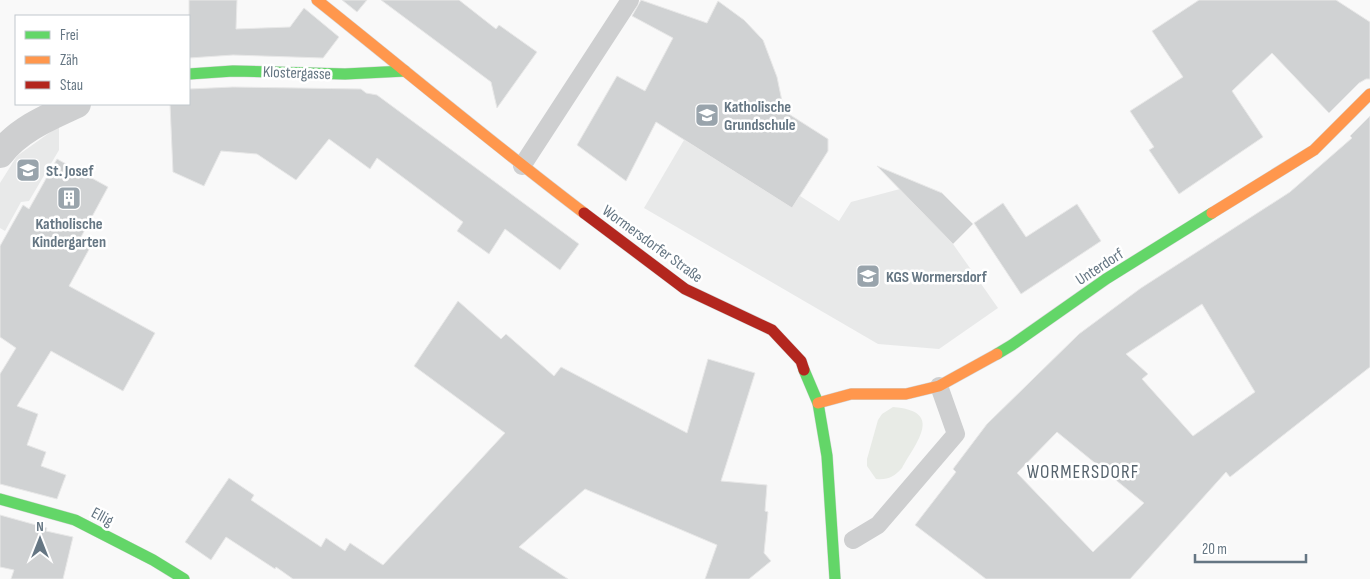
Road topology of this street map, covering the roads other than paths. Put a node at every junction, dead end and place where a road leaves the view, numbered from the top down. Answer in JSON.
{"nodes":[{"id":1,"x":317,"y":0,"type":"edge"},
{"id":2,"x":630,"y":0,"type":"edge"},
{"id":3,"x":405,"y":71,"type":"junction"},
{"id":4,"x":190,"y":74,"type":"edge"},
{"id":5,"x":1370,"y":94,"type":"edge"},
{"id":6,"x":75,"y":105,"type":"edge"},
{"id":7,"x":0,"y":154,"type":"edge"},
{"id":8,"x":522,"y":166,"type":"junction"},
{"id":9,"x":939,"y":386,"type":"junction"},
{"id":10,"x":818,"y":403,"type":"junction"},
{"id":11,"x":0,"y":499,"type":"edge"},
{"id":12,"x":853,"y":540,"type":"dead end"},
{"id":13,"x":184,"y":579,"type":"edge"},
{"id":14,"x":835,"y":579,"type":"edge"}],
"edges":[{"from":1,"to":3,"type":"street","name":"Wormersdorfer Straße"},
{"from":2,"to":8,"type":"lane"},
{"from":3,"to":4,"type":"street","name":"Klostergasse"},
{"from":3,"to":8,"type":"street","name":"Wormersdorfer Straße"},
{"from":5,"to":9,"type":"street","name":"Unterdorf"},
{"from":6,"to":7,"type":"street"},
{"from":8,"to":10,"type":"street","name":"Wormersdorfer Straße"},
{"from":9,"to":10,"type":"street","name":"Unterdorf"},
{"from":9,"to":12,"type":"lane"},
{"from":10,"to":14,"type":"street","name":"Wormersdorfer Straße"},
{"from":11,"to":13,"type":"street","name":"Ellig"}]}
